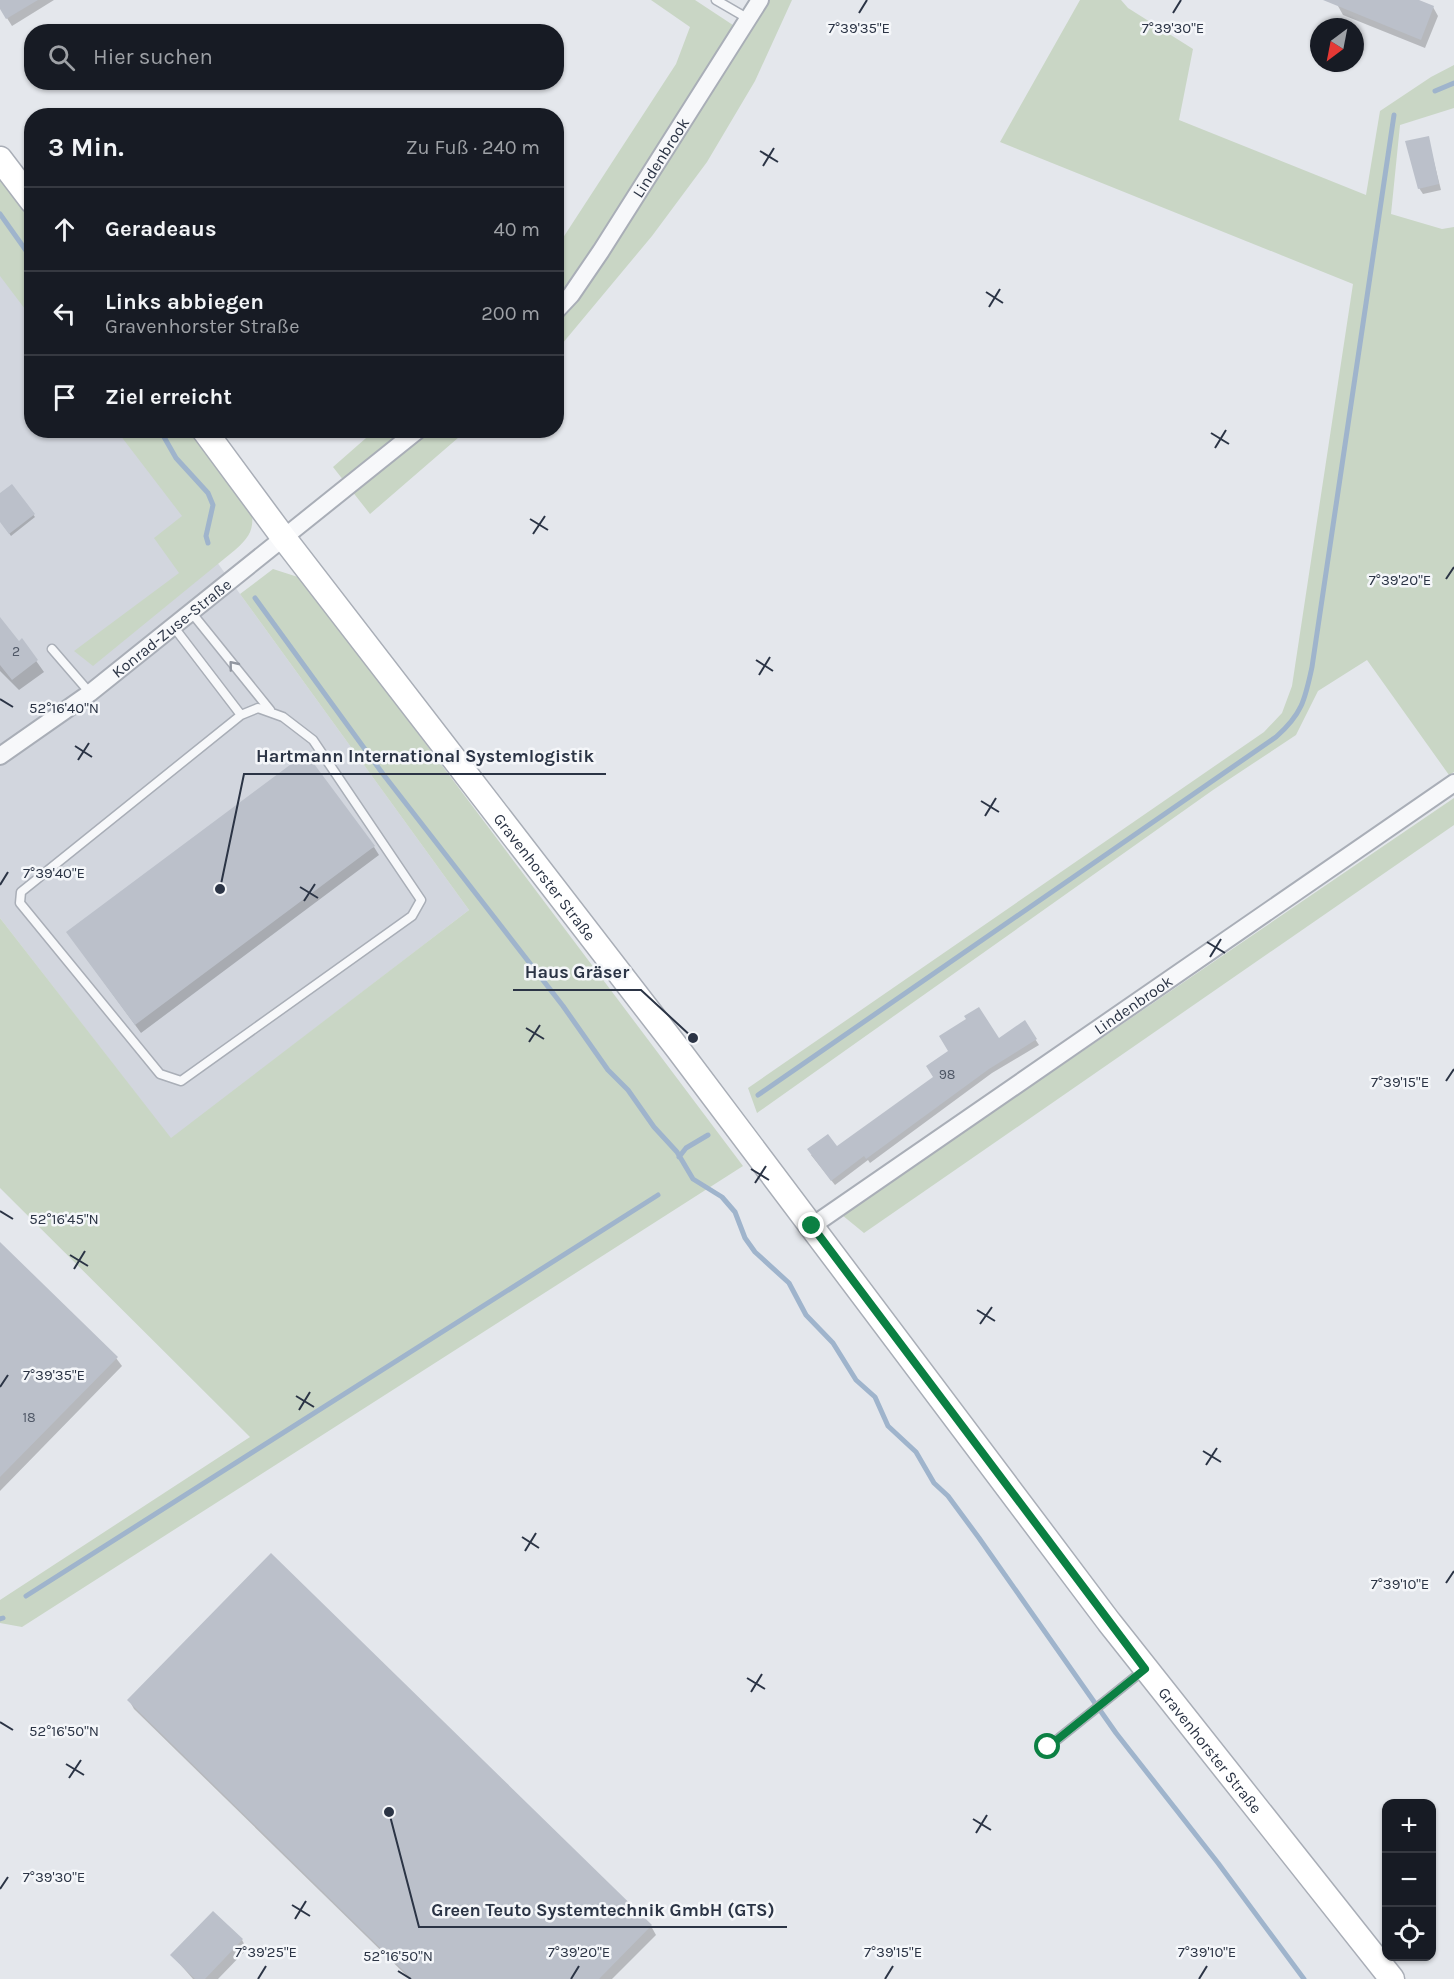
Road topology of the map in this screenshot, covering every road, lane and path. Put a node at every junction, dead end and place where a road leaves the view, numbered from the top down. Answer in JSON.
{"nodes":[{"id":1,"x":716,"y":0,"type":"edge"},
{"id":2,"x":760,"y":0,"type":"edge"},
{"id":3,"x":747,"y":18,"type":"junction"},
{"id":4,"x":0,"y":159,"type":"edge"},
{"id":5,"x":24,"y":190,"type":"edge"},
{"id":6,"x":564,"y":302,"type":"edge"},
{"id":7,"x":210,"y":438,"type":"edge"},
{"id":8,"x":408,"y":438,"type":"edge"},
{"id":9,"x":283,"y":537,"type":"junction"},
{"id":10,"x":191,"y":612,"type":"junction"},
{"id":11,"x":173,"y":626,"type":"junction"},
{"id":12,"x":52,"y":649,"type":"dead end"},
{"id":13,"x":90,"y":693,"type":"junction"},
{"id":14,"x":270,"y":710,"type":"junction"},
{"id":15,"x":241,"y":715,"type":"junction"},
{"id":16,"x":0,"y":756,"type":"edge"},
{"id":17,"x":1454,"y":783,"type":"edge"},
{"id":18,"x":812,"y":1226,"type":"junction"},
{"id":19,"x":1145,"y":1669,"type":"junction"},
{"id":20,"x":1048,"y":1747,"type":"dead end"},
{"id":21,"x":1392,"y":1979,"type":"edge"}],
"edges":[{"from":1,"to":3,"type":"lane"},
{"from":2,"to":3,"type":"street","name":"Lindenbrook"},
{"from":3,"to":6,"type":"street","name":"Lindenbrook"},
{"from":4,"to":5,"type":"main road"},
{"from":7,"to":9,"type":"main road","name":"Gravenhorster Straße"},
{"from":8,"to":9,"type":"street"},
{"from":9,"to":10,"type":"street","name":"Konrad-Zuse-Straße"},
{"from":9,"to":18,"type":"main road","name":"Gravenhorster Straße"},
{"from":10,"to":11,"type":"street","name":"Konrad-Zuse-Straße"},
{"from":14,"to":10,"type":"lane","one_way":true},
{"from":11,"to":13,"type":"street","name":"Konrad-Zuse-Straße"},
{"from":11,"to":15,"type":"lane"},
{"from":12,"to":13,"type":"lane"},
{"from":13,"to":16,"type":"street","name":"Konrad-Zuse-Straße"},
{"from":14,"to":15,"type":"lane"},
{"from":14,"to":15,"type":"lane"},
{"from":17,"to":18,"type":"street","name":"Lindenbrook"},
{"from":18,"to":19,"type":"main road","name":"Gravenhorster Straße"},
{"from":19,"to":20,"type":"lane"},
{"from":19,"to":21,"type":"main road","name":"Gravenhorster Straße"}]}
